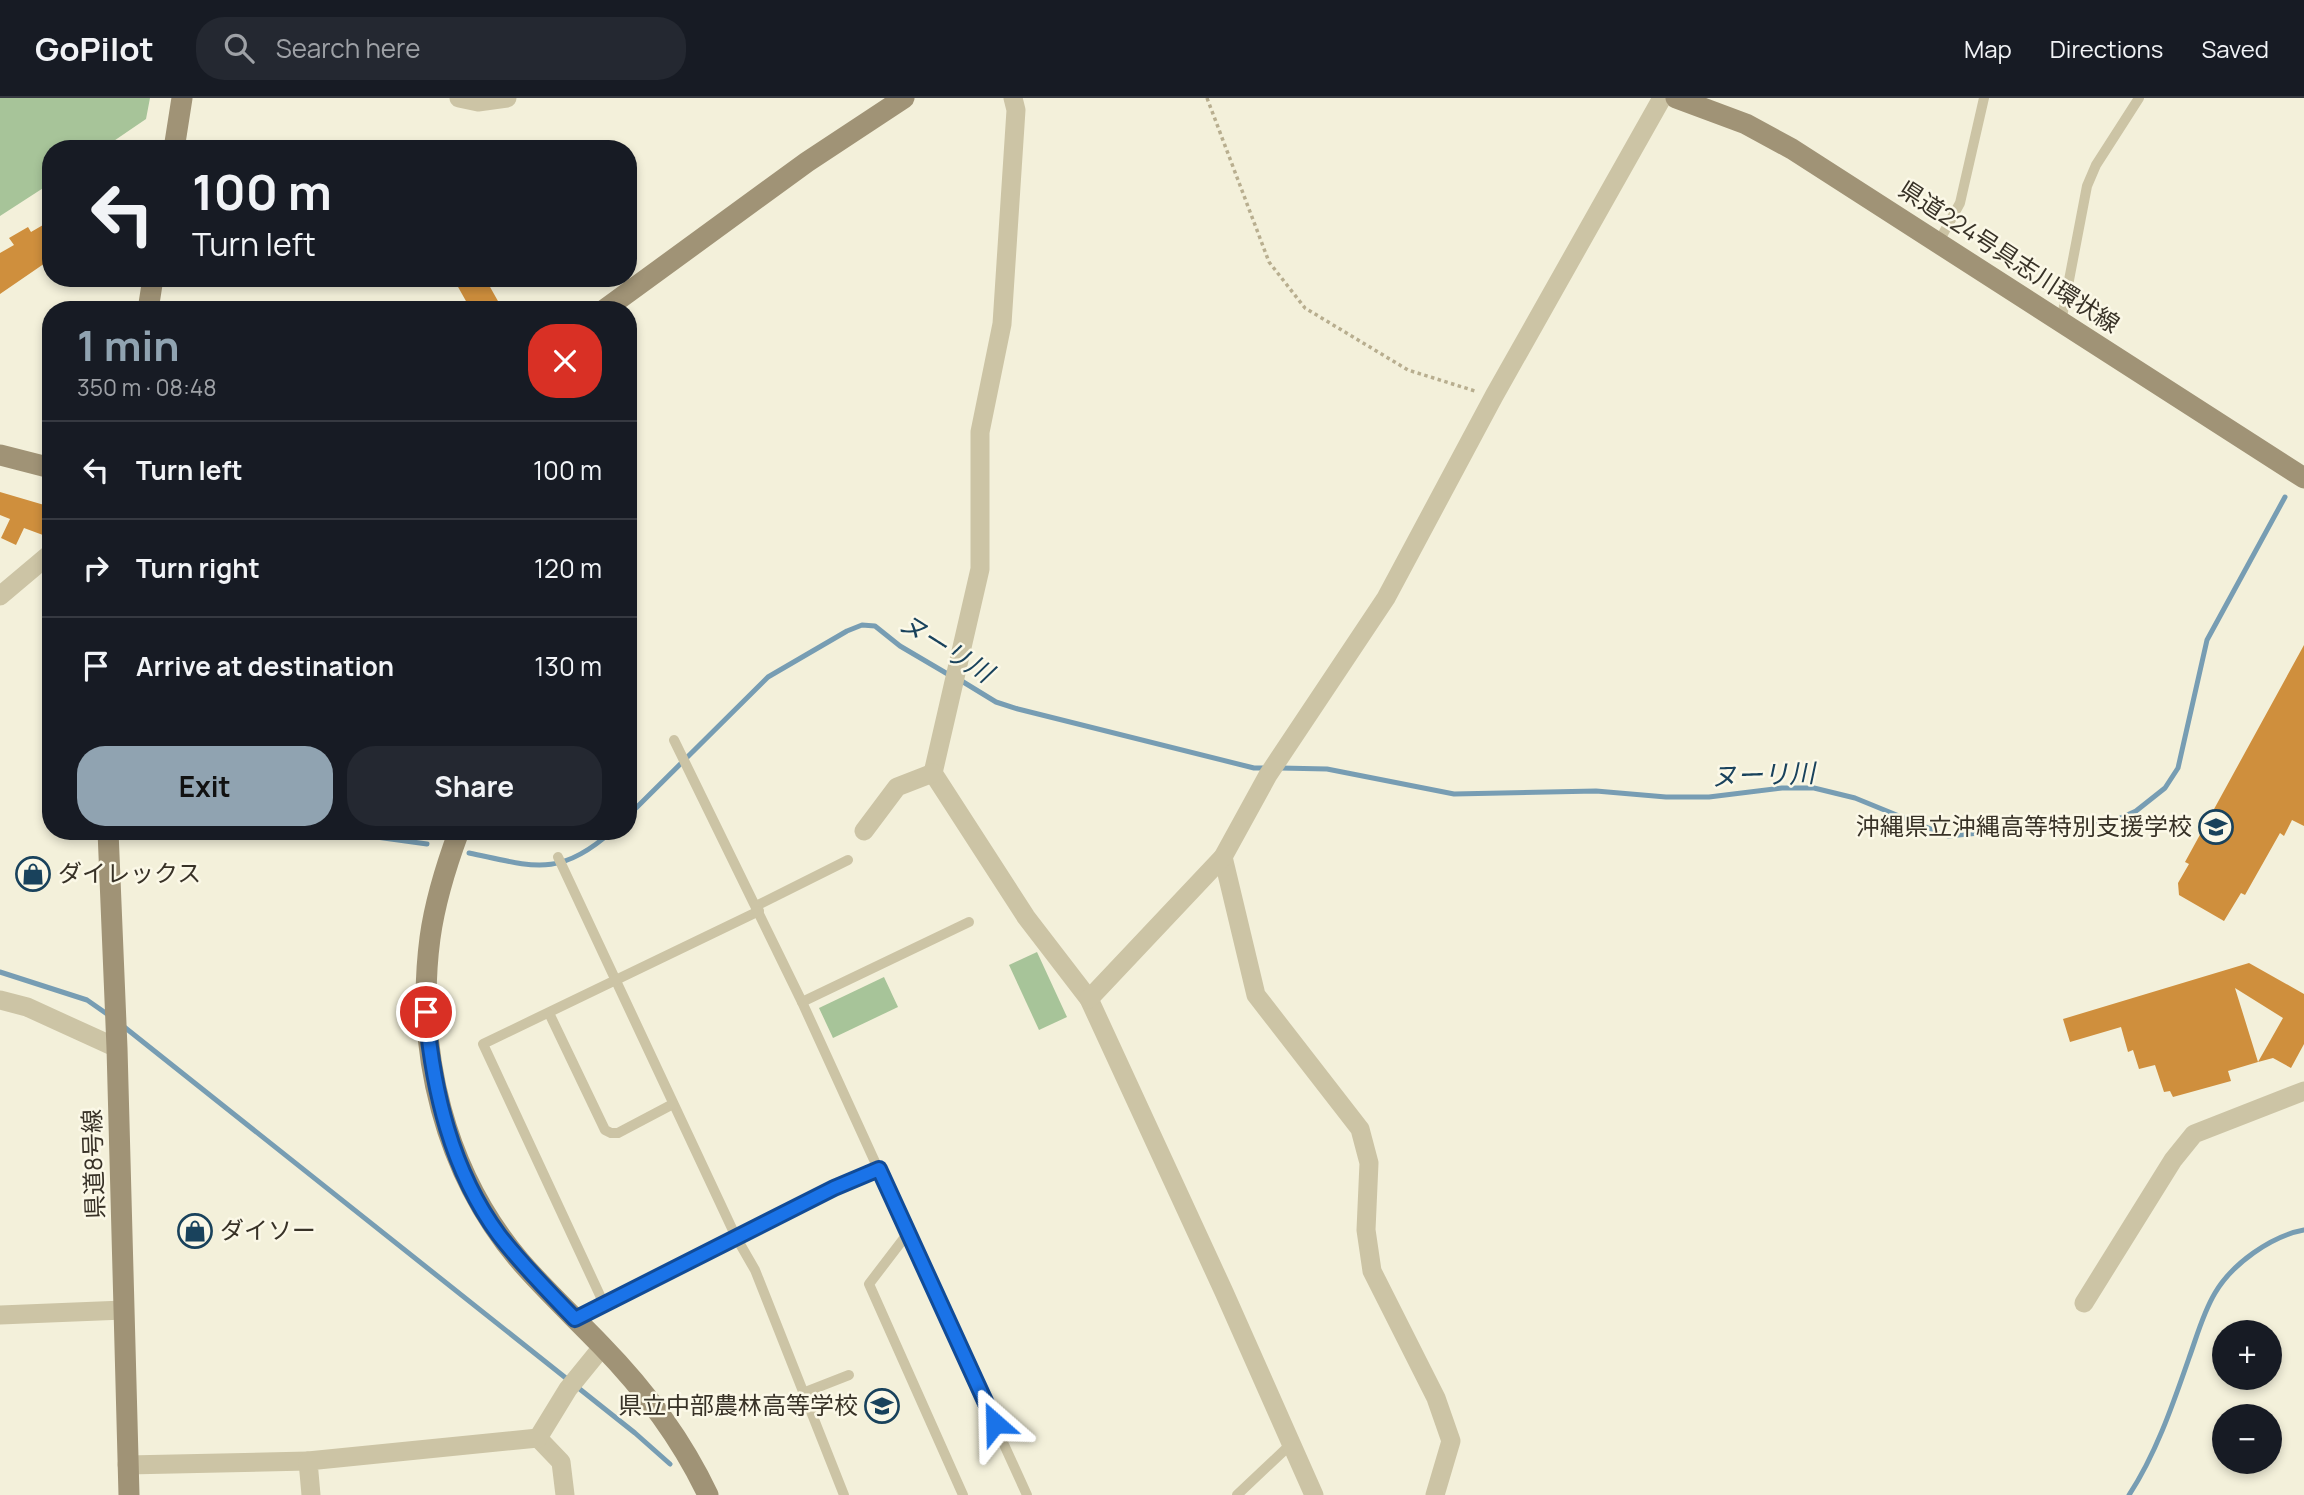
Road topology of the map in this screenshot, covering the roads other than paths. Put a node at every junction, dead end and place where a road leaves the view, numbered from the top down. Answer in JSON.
{"nodes":[{"id":1,"x":182,"y":98,"type":"edge"},
{"id":2,"x":459,"y":98,"type":"edge"},
{"id":3,"x":507,"y":98,"type":"edge"},
{"id":4,"x":904,"y":98,"type":"edge"},
{"id":5,"x":1013,"y":98,"type":"edge"},
{"id":6,"x":1662,"y":98,"type":"edge"},
{"id":7,"x":1676,"y":98,"type":"edge"},
{"id":8,"x":1984,"y":98,"type":"edge"},
{"id":9,"x":2139,"y":98,"type":"edge"},
{"id":10,"x":175,"y":140,"type":"edge"},
{"id":11,"x":1938,"y":243,"type":"junction"},
{"id":12,"x":637,"y":286,"type":"edge"},
{"id":13,"x":636,"y":287,"type":"edge"},
{"id":14,"x":616,"y":301,"type":"edge"},
{"id":15,"x":2061,"y":322,"type":"junction"},
{"id":16,"x":0,"y":455,"type":"edge"},
{"id":17,"x":42,"y":466,"type":"edge"},
{"id":18,"x":2304,"y":478,"type":"edge"},
{"id":19,"x":42,"y":561,"type":"edge"},
{"id":20,"x":0,"y":596,"type":"edge"},
{"id":21,"x":674,"y":740,"type":"dead end"},
{"id":22,"x":933,"y":773,"type":"junction"},
{"id":23,"x":864,"y":831,"type":"dead end"},
{"id":24,"x":108,"y":840,"type":"edge"},
{"id":25,"x":457,"y":840,"type":"edge"},
{"id":26,"x":558,"y":857,"type":"dead end"},
{"id":27,"x":1223,"y":858,"type":"junction"},
{"id":28,"x":848,"y":860,"type":"dead end"},
{"id":29,"x":757,"y":909,"type":"junction"},
{"id":30,"x":969,"y":922,"type":"dead end"},
{"id":31,"x":616,"y":981,"type":"junction"},
{"id":32,"x":1088,"y":999,"type":"junction"},
{"id":33,"x":0,"y":1000,"type":"edge"},
{"id":34,"x":802,"y":1002,"type":"junction"},
{"id":35,"x":549,"y":1013,"type":"junction"},
{"id":36,"x":116,"y":1045,"type":"junction"},
{"id":37,"x":2304,"y":1091,"type":"edge"},
{"id":38,"x":673,"y":1104,"type":"junction"},
{"id":39,"x":879,"y":1169,"type":"junction"},
{"id":40,"x":908,"y":1233,"type":"junction"},
{"id":41,"x":736,"y":1237,"type":"junction"},
{"id":42,"x":2084,"y":1303,"type":"dead end"},
{"id":43,"x":604,"y":1304,"type":"junction"},
{"id":44,"x":124,"y":1310,"type":"junction"},
{"id":45,"x":0,"y":1315,"type":"edge"},
{"id":46,"x":575,"y":1319,"type":"junction"},
{"id":47,"x":603,"y":1346,"type":"junction"},
{"id":48,"x":849,"y":1376,"type":"dead end"},
{"id":49,"x":803,"y":1393,"type":"junction"},
{"id":50,"x":538,"y":1438,"type":"junction"},
{"id":51,"x":1291,"y":1444,"type":"junction"},
{"id":52,"x":308,"y":1461,"type":"junction"},
{"id":53,"x":127,"y":1465,"type":"junction"},
{"id":54,"x":129,"y":1495,"type":"edge"},
{"id":55,"x":311,"y":1495,"type":"edge"},
{"id":56,"x":565,"y":1495,"type":"edge"},
{"id":57,"x":708,"y":1495,"type":"edge"},
{"id":58,"x":844,"y":1495,"type":"edge"},
{"id":59,"x":963,"y":1495,"type":"edge"},
{"id":60,"x":1027,"y":1495,"type":"edge"},
{"id":61,"x":1237,"y":1495,"type":"edge"},
{"id":62,"x":1314,"y":1495,"type":"edge"},
{"id":63,"x":1435,"y":1495,"type":"edge"}],
"edges":[{"from":1,"to":10,"type":"main road"},
{"from":2,"to":3,"type":"street"},
{"from":4,"to":12,"type":"main road"},
{"from":5,"to":22,"type":"street"},
{"from":6,"to":27,"type":"street"},
{"from":7,"to":11,"type":"main road","name":"県道224号具志川環状線"},
{"from":8,"to":11,"type":"lane"},
{"from":9,"to":15,"type":"lane"},
{"from":11,"to":15,"type":"main road","name":"県道224号具志川環状線"},
{"from":13,"to":14,"type":"main road"},
{"from":15,"to":18,"type":"main road","name":"県道224号具志川環状線"},
{"from":16,"to":17,"type":"main road"},
{"from":19,"to":20,"type":"street"},
{"from":21,"to":29,"type":"lane"},
{"from":22,"to":23,"type":"street"},
{"from":22,"to":32,"type":"street"},
{"from":24,"to":36,"type":"main road","name":"県道8号線"},
{"from":25,"to":46,"type":"main road"},
{"from":26,"to":31,"type":"lane"},
{"from":27,"to":32,"type":"street"},
{"from":27,"to":63,"type":"street"},
{"from":28,"to":29,"type":"lane"},
{"from":29,"to":31,"type":"lane"},
{"from":29,"to":34,"type":"lane"},
{"from":30,"to":34,"type":"lane"},
{"from":31,"to":35,"type":"lane"},
{"from":31,"to":38,"type":"lane"},
{"from":32,"to":51,"type":"street"},
{"from":33,"to":36,"type":"street"},
{"from":34,"to":39,"type":"lane"},
{"from":35,"to":38,"type":"lane"},
{"from":35,"to":43,"type":"lane"},
{"from":36,"to":44,"type":"main road","name":"県道8号線"},
{"from":37,"to":42,"type":"street"},
{"from":38,"to":41,"type":"lane"},
{"from":39,"to":40,"type":"lane"},
{"from":39,"to":41,"type":"lane"},
{"from":40,"to":59,"type":"lane"},
{"from":40,"to":60,"type":"lane"},
{"from":41,"to":43,"type":"lane"},
{"from":41,"to":49,"type":"lane"},
{"from":43,"to":46,"type":"lane"},
{"from":44,"to":45,"type":"street"},
{"from":44,"to":53,"type":"main road","name":"県道8号線"},
{"from":46,"to":47,"type":"main road"},
{"from":47,"to":50,"type":"street"},
{"from":47,"to":57,"type":"main road"},
{"from":48,"to":49,"type":"lane"},
{"from":49,"to":58,"type":"lane"},
{"from":50,"to":52,"type":"street"},
{"from":50,"to":56,"type":"street"},
{"from":51,"to":61,"type":"lane"},
{"from":51,"to":62,"type":"street"},
{"from":52,"to":53,"type":"street"},
{"from":52,"to":55,"type":"street"},
{"from":53,"to":54,"type":"main road","name":"県道8号線"}]}
